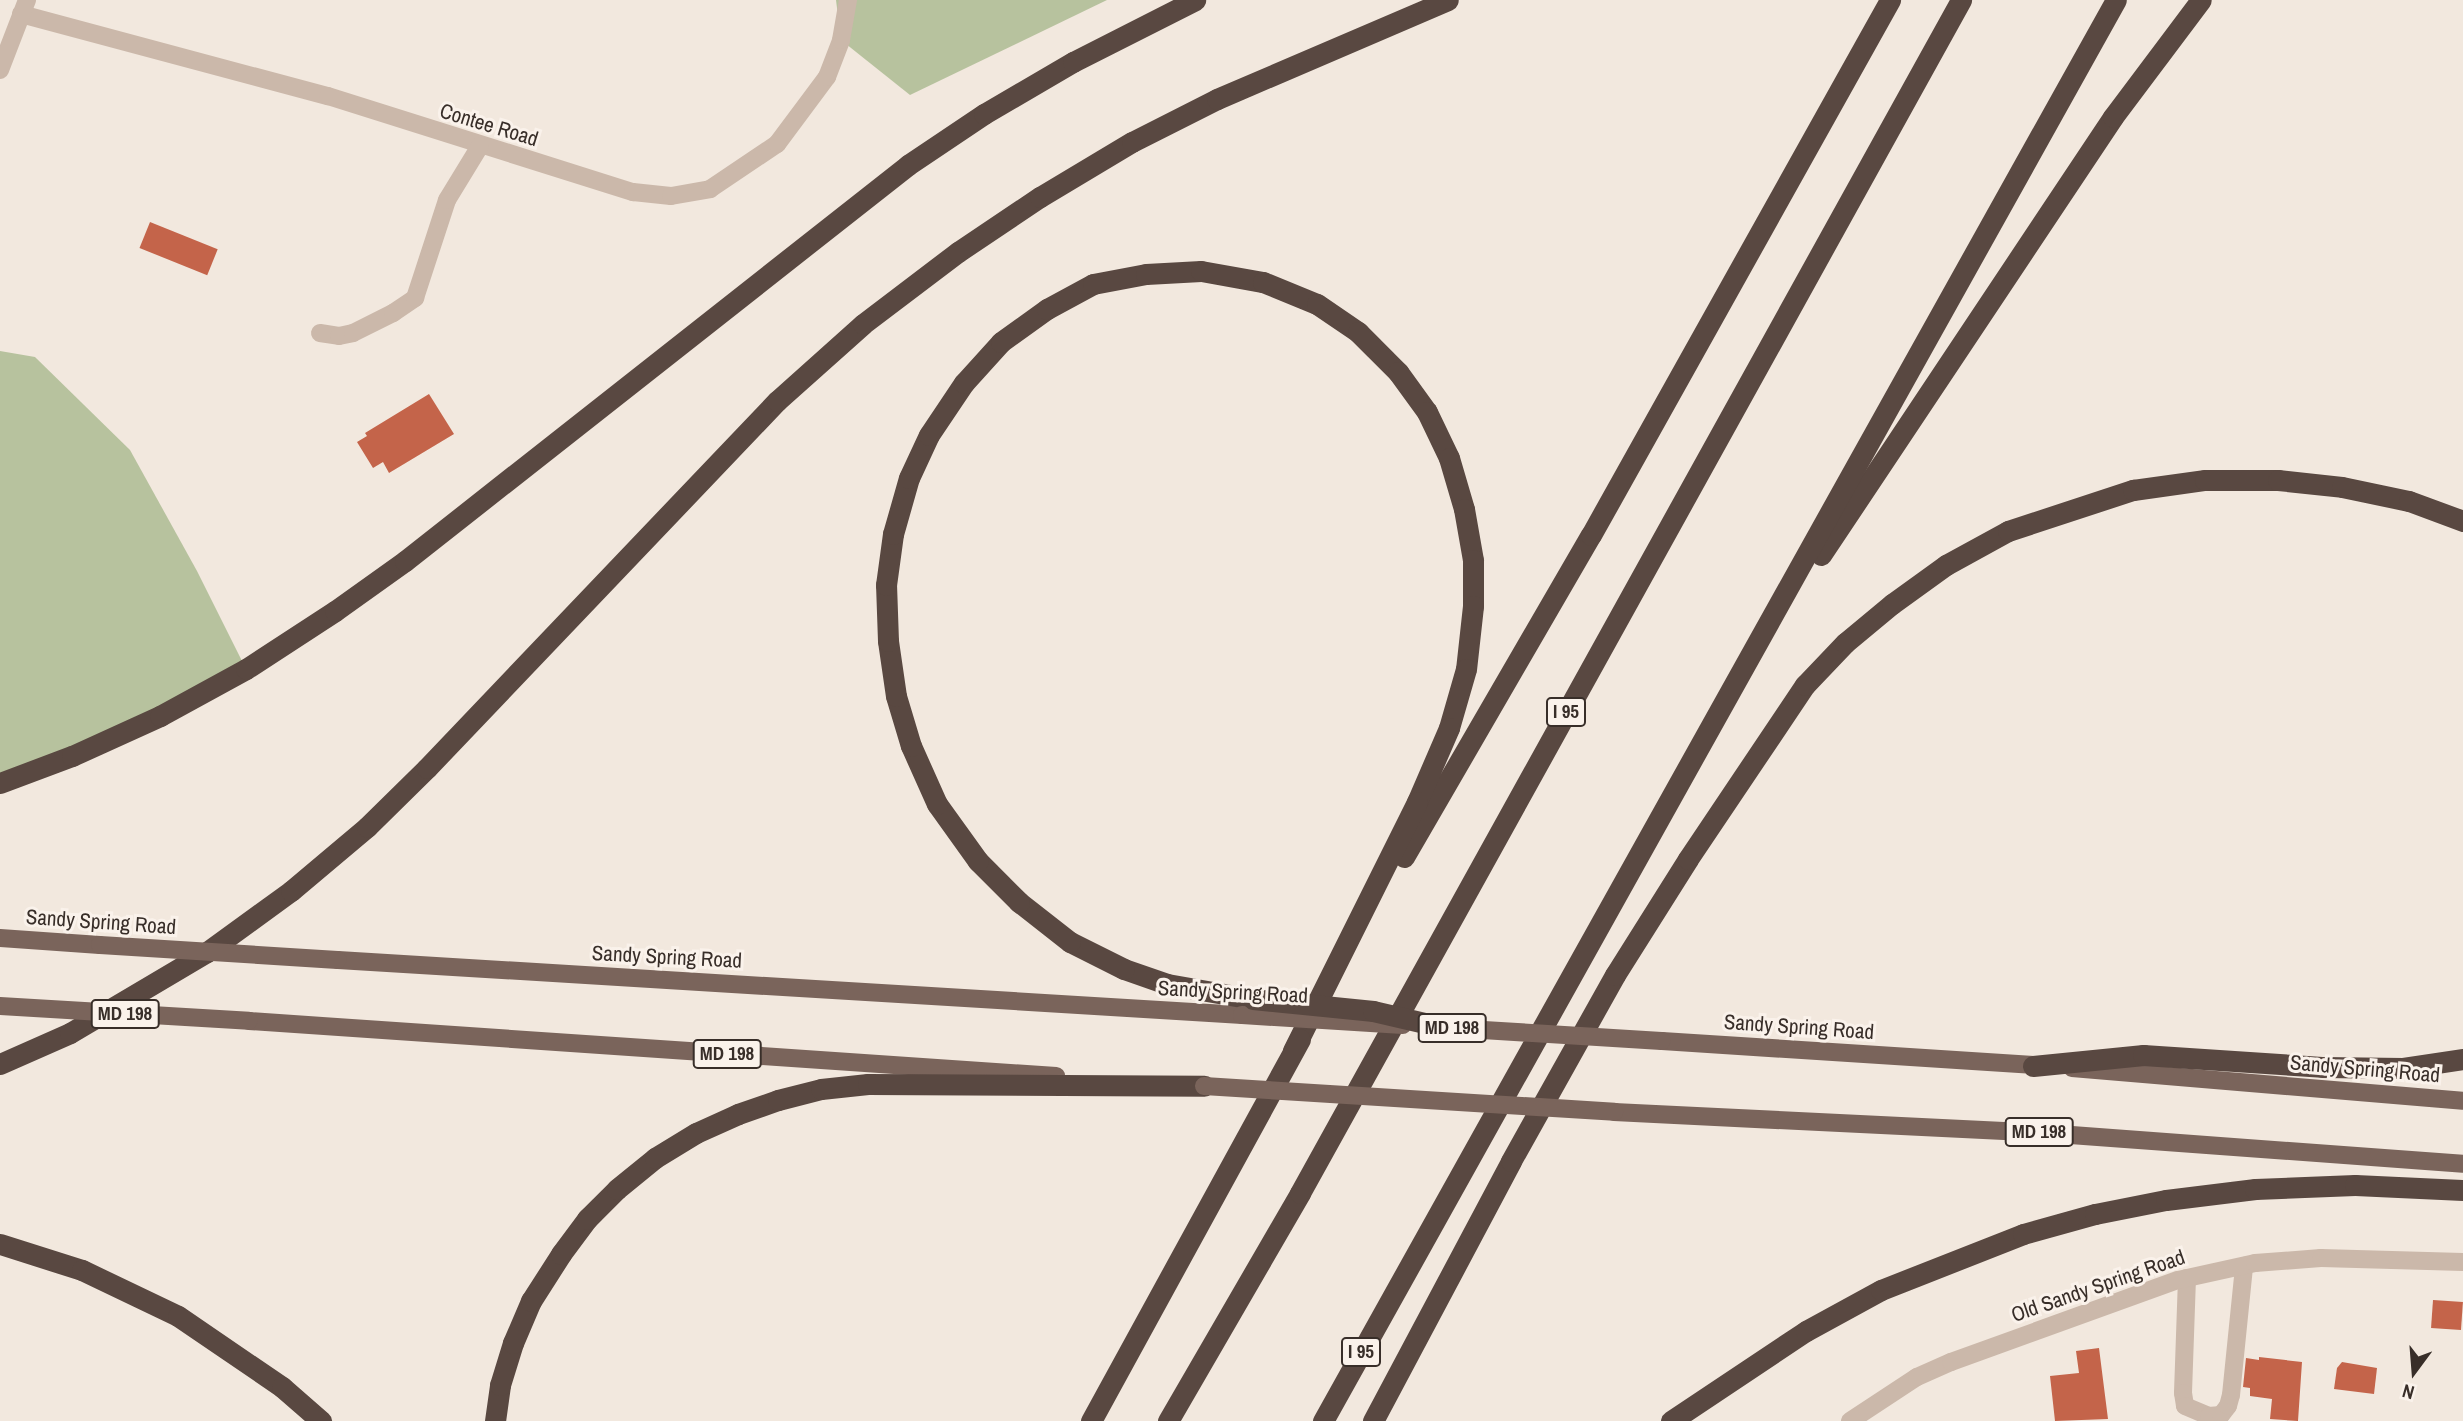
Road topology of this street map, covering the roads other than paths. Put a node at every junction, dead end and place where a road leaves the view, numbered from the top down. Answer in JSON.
{"nodes":[{"id":1,"x":848,"y":0,"type":"edge"},
{"id":2,"x":1195,"y":0,"type":"edge"},
{"id":3,"x":1448,"y":0,"type":"edge"},
{"id":4,"x":1890,"y":0,"type":"edge"},
{"id":5,"x":1961,"y":0,"type":"edge"},
{"id":6,"x":2116,"y":0,"type":"edge"},
{"id":7,"x":2201,"y":0,"type":"edge"},
{"id":8,"x":24,"y":7,"type":"edge"},
{"id":9,"x":0,"y":70,"type":"edge"},
{"id":10,"x":480,"y":146,"type":"junction"},
{"id":11,"x":320,"y":333,"type":"dead end"},
{"id":12,"x":2463,"y":521,"type":"edge"},
{"id":13,"x":1754,"y":651,"type":"junction"},
{"id":14,"x":0,"y":783,"type":"edge"},
{"id":15,"x":0,"y":939,"type":"edge"},
{"id":16,"x":0,"y":1006,"type":"edge"},
{"id":17,"x":1248,"y":1007,"type":"junction"},
{"id":18,"x":1446,"y":1028,"type":"joint"},
{"id":19,"x":1293,"y":1051,"type":"junction"},
{"id":20,"x":2463,"y":1059,"type":"edge"},
{"id":21,"x":0,"y":1064,"type":"edge"},
{"id":22,"x":2033,"y":1066,"type":"junction"},
{"id":23,"x":1205,"y":1086,"type":"junction"},
{"id":24,"x":2463,"y":1101,"type":"edge"},
{"id":25,"x":2463,"y":1164,"type":"edge"},
{"id":26,"x":2463,"y":1190,"type":"edge"},
{"id":27,"x":1199,"y":1222,"type":"junction"},
{"id":28,"x":0,"y":1244,"type":"edge"},
{"id":29,"x":2463,"y":1262,"type":"edge"},
{"id":30,"x":2244,"y":1265,"type":"junction"},
{"id":31,"x":2187,"y":1278,"type":"junction"},
{"id":32,"x":321,"y":1421,"type":"edge"},
{"id":33,"x":495,"y":1421,"type":"edge"},
{"id":34,"x":1076,"y":1421,"type":"edge"},
{"id":35,"x":1091,"y":1421,"type":"edge"},
{"id":36,"x":1168,"y":1421,"type":"edge"},
{"id":37,"x":1323,"y":1421,"type":"edge"},
{"id":38,"x":1373,"y":1421,"type":"edge"},
{"id":39,"x":1671,"y":1421,"type":"edge"},
{"id":40,"x":1850,"y":1421,"type":"edge"}],
"edges":[{"from":1,"to":10,"type":"street","name":"Contee Road"},
{"from":2,"to":14,"type":"highway"},
{"from":3,"to":21,"type":"highway"},
{"from":4,"to":19,"type":"highway"},
{"from":5,"to":36,"type":"highway","number":"I 95"},
{"from":6,"to":13,"type":"highway","number":"I 95"},
{"from":7,"to":13,"type":"highway"},
{"from":8,"to":9,"type":"street"},
{"from":8,"to":10,"type":"street","name":"Contee Road"},
{"from":10,"to":11,"type":"street"},
{"from":12,"to":38,"type":"highway"},
{"from":13,"to":37,"type":"highway","number":"I 95"},
{"from":15,"to":17,"type":"main road","name":"Sandy Spring Road","bridge":true},
{"from":16,"to":23,"type":"main road","number":"MD 198","bridge":true},
{"from":17,"to":18,"type":"highway","bridge":true},
{"from":17,"to":19,"type":"highway"},
{"from":18,"to":22,"type":"main road","name":"Sandy Spring Road","number":"MD 198","bridge":true},
{"from":19,"to":27,"type":"highway"},
{"from":20,"to":22,"type":"highway"},
{"from":22,"to":24,"type":"main road","name":"Sandy Spring Road","number":"MD 198"},
{"from":23,"to":25,"type":"main road","number":"MD 198","bridge":true},
{"from":23,"to":33,"type":"highway"},
{"from":26,"to":39,"type":"highway"},
{"from":27,"to":34,"type":"highway"},
{"from":27,"to":35,"type":"highway"},
{"from":28,"to":32,"type":"highway"},
{"from":29,"to":30,"type":"street","name":"Old Sandy Spring Road"},
{"from":30,"to":31,"type":"street","name":"Old Sandy Spring Road"},
{"from":30,"to":31,"type":"street"},
{"from":31,"to":40,"type":"street","name":"Old Sandy Spring Road"}]}
